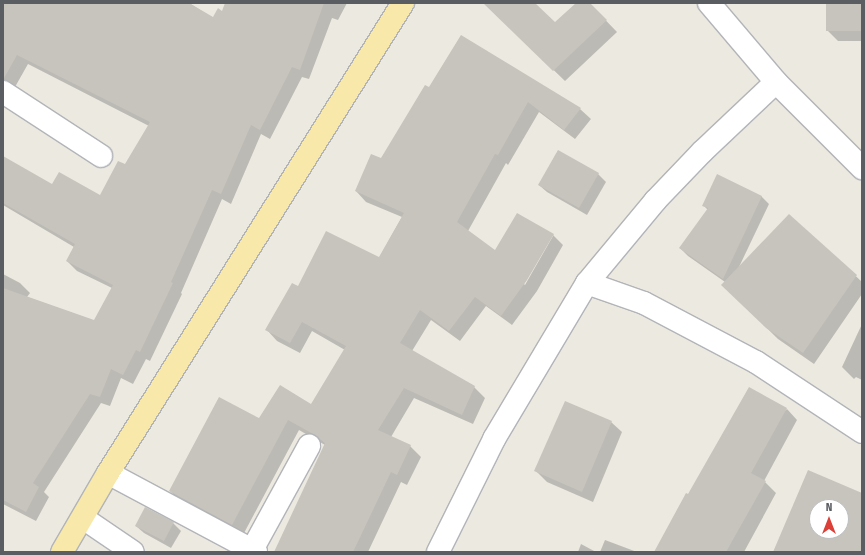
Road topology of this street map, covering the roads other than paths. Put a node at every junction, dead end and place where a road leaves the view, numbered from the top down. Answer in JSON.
{"nodes":[{"id":1,"x":403,"y":3,"type":"edge"},
{"id":2,"x":709,"y":3,"type":"edge"},
{"id":3,"x":776,"y":82,"type":"junction"},
{"id":4,"x":3,"y":92,"type":"edge"},
{"id":5,"x":101,"y":156,"type":"dead end"},
{"id":6,"x":862,"y":168,"type":"edge"},
{"id":7,"x":587,"y":282,"type":"junction"},
{"id":8,"x":862,"y":432,"type":"edge"},
{"id":9,"x":309,"y":446,"type":"dead end"},
{"id":10,"x":108,"y":473,"type":"junction"},
{"id":11,"x":83,"y":518,"type":"junction"},
{"id":12,"x":254,"y":551,"type":"edge"},
{"id":13,"x":62,"y":552,"type":"edge"},
{"id":14,"x":133,"y":552,"type":"edge"},
{"id":15,"x":438,"y":552,"type":"edge"}],
"edges":[{"from":1,"to":10,"type":"main road"},
{"from":2,"to":3,"type":"street"},
{"from":3,"to":6,"type":"street"},
{"from":3,"to":7,"type":"street"},
{"from":4,"to":5,"type":"street"},
{"from":7,"to":8,"type":"street"},
{"from":7,"to":15,"type":"street"},
{"from":9,"to":12,"type":"street"},
{"from":10,"to":11,"type":"main road"},
{"from":10,"to":12,"type":"street"},
{"from":11,"to":13,"type":"main road"},
{"from":11,"to":14,"type":"street"}]}
